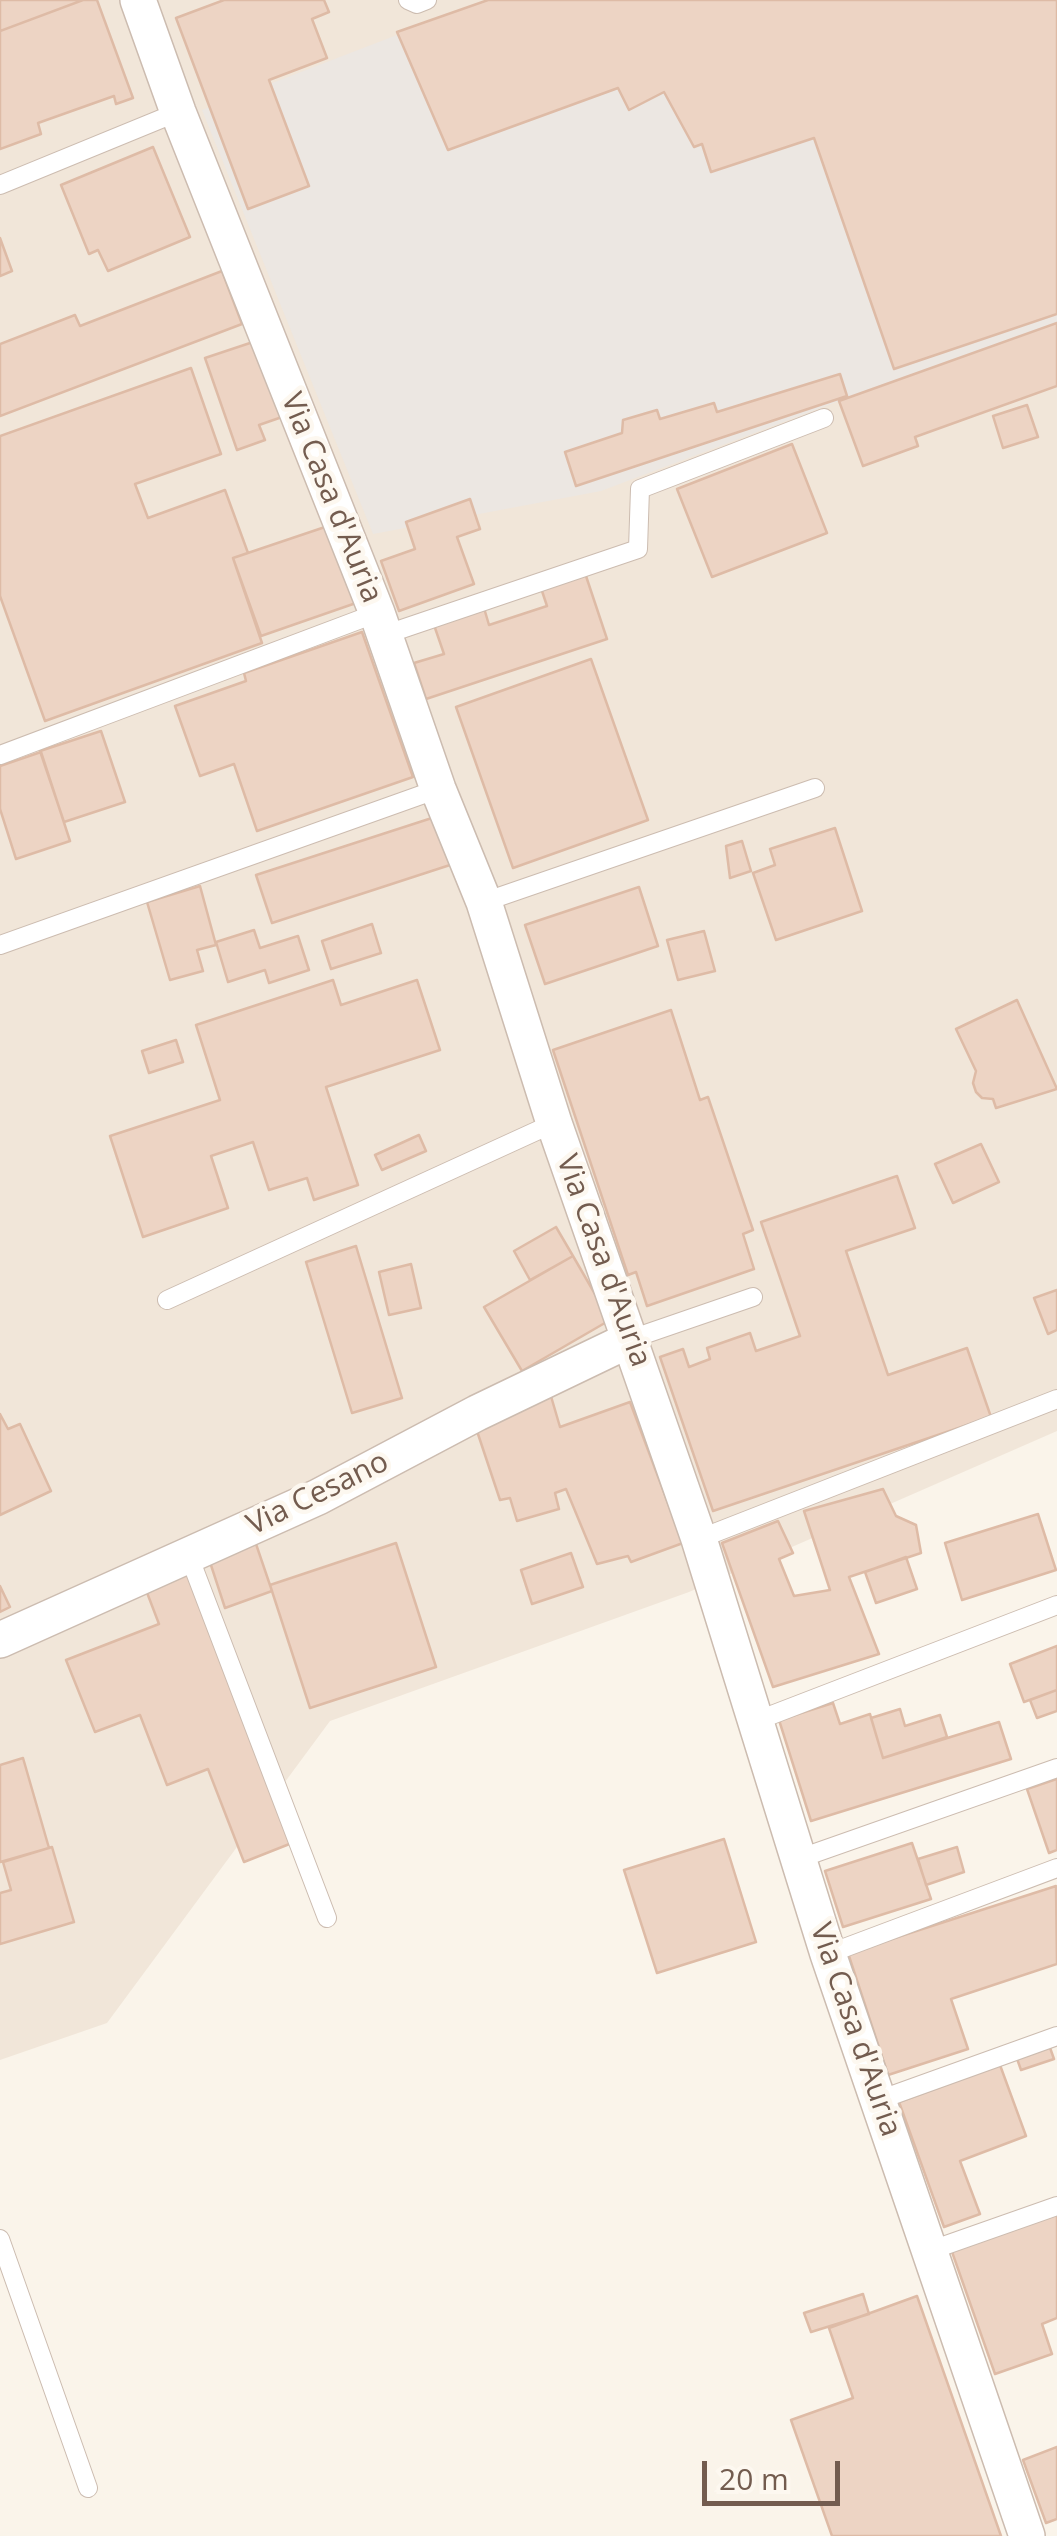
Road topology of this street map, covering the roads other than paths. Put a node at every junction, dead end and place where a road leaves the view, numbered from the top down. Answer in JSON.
{"nodes":[{"id":1,"x":138,"y":0,"type":"edge"},
{"id":2,"x":408,"y":0,"type":"edge"},
{"id":3,"x":427,"y":0,"type":"edge"},
{"id":4,"x":178,"y":112,"type":"junction"},
{"id":5,"x":0,"y":185,"type":"edge"},
{"id":6,"x":824,"y":418,"type":"dead end"},
{"id":7,"x":380,"y":624,"type":"junction"},
{"id":8,"x":0,"y":755,"type":"edge"},
{"id":9,"x":815,"y":788,"type":"dead end"},
{"id":10,"x":438,"y":789,"type":"junction"},
{"id":11,"x":484,"y":902,"type":"junction"},
{"id":12,"x":0,"y":945,"type":"edge"},
{"id":13,"x":554,"y":1123,"type":"junction"},
{"id":14,"x":754,"y":1297,"type":"dead end"},
{"id":15,"x":167,"y":1300,"type":"dead end"},
{"id":16,"x":631,"y":1339,"type":"junction"},
{"id":17,"x":1057,"y":1399,"type":"edge"},
{"id":18,"x":700,"y":1539,"type":"junction"},
{"id":19,"x":189,"y":1556,"type":"junction"},
{"id":20,"x":1057,"y":1605,"type":"edge"},
{"id":21,"x":0,"y":1640,"type":"edge"},
{"id":22,"x":756,"y":1721,"type":"junction"},
{"id":23,"x":1057,"y":1768,"type":"edge"},
{"id":24,"x":798,"y":1859,"type":"junction"},
{"id":25,"x":1057,"y":1868,"type":"edge"},
{"id":26,"x":327,"y":1918,"type":"dead end"},
{"id":27,"x":828,"y":1954,"type":"junction"},
{"id":28,"x":1057,"y":2036,"type":"edge"},
{"id":29,"x":878,"y":2100,"type":"junction"},
{"id":30,"x":1057,"y":2206,"type":"edge"},
{"id":31,"x":0,"y":2239,"type":"edge"},
{"id":32,"x":928,"y":2250,"type":"junction"},
{"id":33,"x":88,"y":2488,"type":"dead end"},
{"id":34,"x":1027,"y":2536,"type":"edge"}],
"edges":[{"from":1,"to":4,"type":"street","name":"Via Casa d'Auria"},
{"from":2,"to":3,"type":"lane"},
{"from":4,"to":5,"type":"lane"},
{"from":4,"to":7,"type":"street","name":"Via Casa d'Auria"},
{"from":6,"to":7,"type":"lane"},
{"from":7,"to":8,"type":"lane"},
{"from":7,"to":10,"type":"street","name":"Via Casa d'Auria"},
{"from":9,"to":11,"type":"lane"},
{"from":10,"to":11,"type":"street","name":"Via Casa d'Auria"},
{"from":10,"to":12,"type":"lane"},
{"from":11,"to":13,"type":"street","name":"Via Casa d'Auria"},
{"from":13,"to":15,"type":"lane"},
{"from":13,"to":16,"type":"street","name":"Via Casa d'Auria"},
{"from":14,"to":16,"type":"lane"},
{"from":16,"to":18,"type":"street","name":"Via Casa d'Auria"},
{"from":16,"to":19,"type":"street","name":"Via Cesano"},
{"from":17,"to":18,"type":"lane"},
{"from":18,"to":22,"type":"street","name":"Via Casa d'Auria"},
{"from":19,"to":21,"type":"street","name":"Via Cesano"},
{"from":19,"to":26,"type":"lane"},
{"from":20,"to":22,"type":"lane"},
{"from":22,"to":24,"type":"street","name":"Via Casa d'Auria"},
{"from":23,"to":24,"type":"lane"},
{"from":24,"to":27,"type":"street","name":"Via Casa d'Auria"},
{"from":25,"to":27,"type":"lane"},
{"from":27,"to":29,"type":"street","name":"Via Casa d'Auria"},
{"from":28,"to":29,"type":"lane"},
{"from":29,"to":32,"type":"street","name":"Via Casa d'Auria"},
{"from":30,"to":32,"type":"lane"},
{"from":31,"to":33,"type":"lane"},
{"from":32,"to":34,"type":"street","name":"Via Casa d'Auria"}]}
